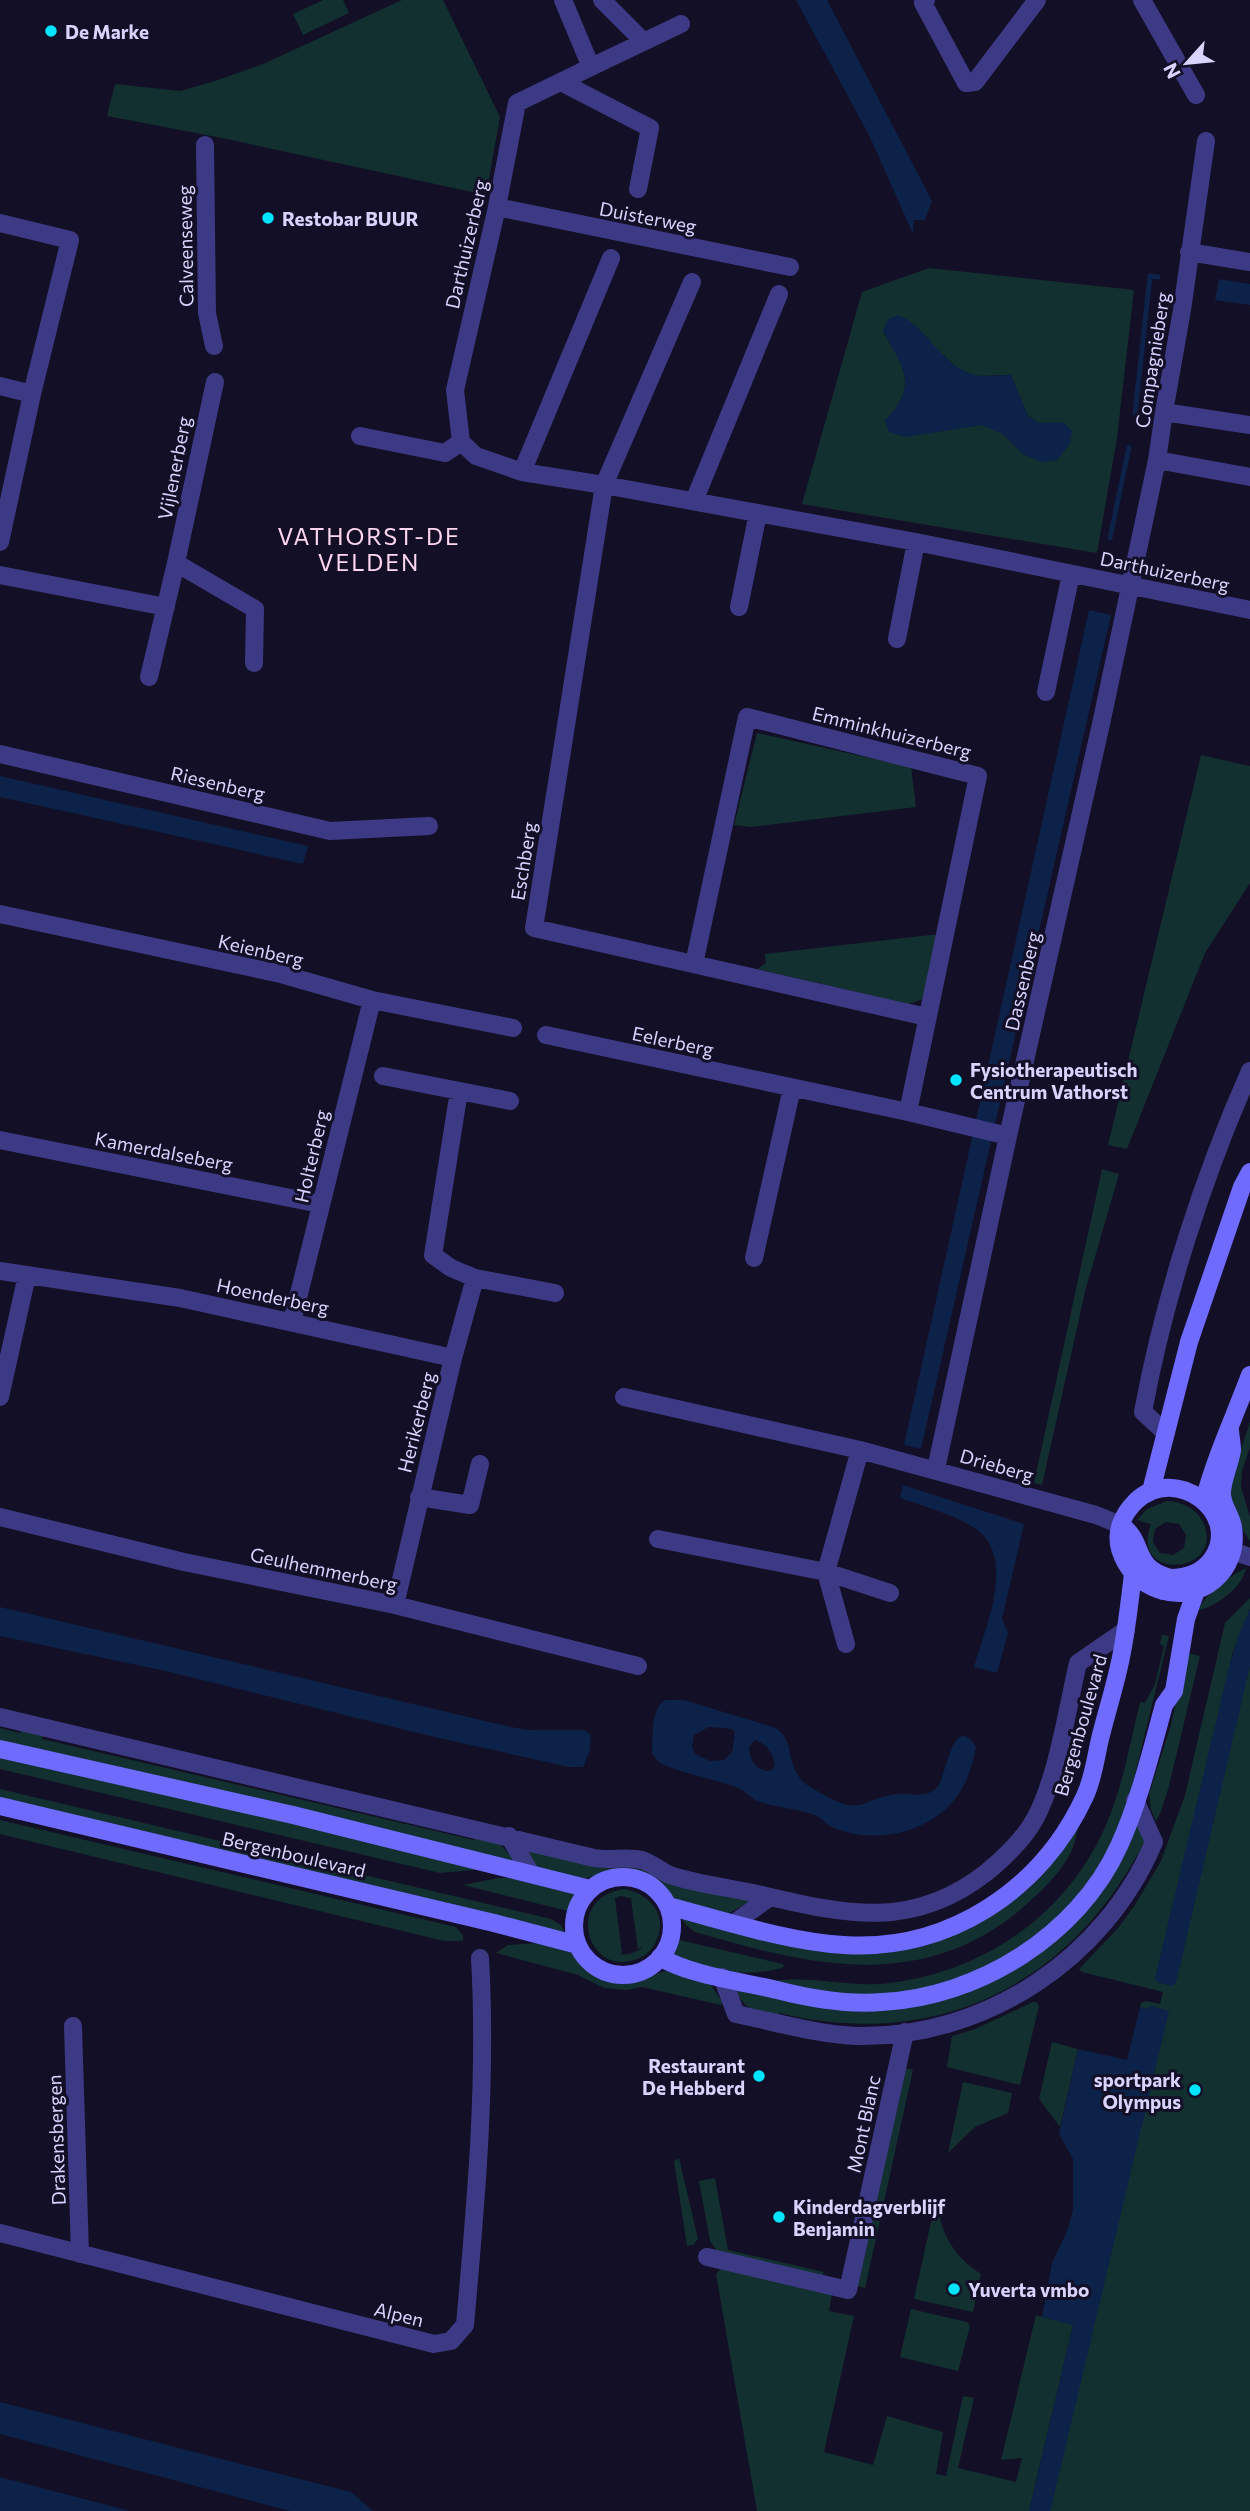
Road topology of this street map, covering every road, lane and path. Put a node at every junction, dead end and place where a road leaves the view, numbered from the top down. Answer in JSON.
{"nodes":[{"id":1,"x":563,"y":0,"type":"edge"},
{"id":2,"x":602,"y":0,"type":"edge"},
{"id":3,"x":926,"y":0,"type":"edge"},
{"id":4,"x":1037,"y":0,"type":"edge"},
{"id":5,"x":1142,"y":0,"type":"edge"},
{"id":6,"x":681,"y":24,"type":"dead end"},
{"id":7,"x":643,"y":42,"type":"junction"},
{"id":8,"x":591,"y":67,"type":"junction"},
{"id":9,"x":561,"y":82,"type":"junction"},
{"id":10,"x":1196,"y":95,"type":"dead end"},
{"id":11,"x":1206,"y":141,"type":"dead end"},
{"id":12,"x":205,"y":145,"type":"dead end"},
{"id":13,"x":638,"y":189,"type":"dead end"},
{"id":14,"x":498,"y":207,"type":"junction"},
{"id":15,"x":0,"y":223,"type":"edge"},
{"id":16,"x":1189,"y":252,"type":"junction"},
{"id":17,"x":611,"y":258,"type":"dead end"},
{"id":18,"x":1250,"y":262,"type":"edge"},
{"id":19,"x":790,"y":267,"type":"dead end"},
{"id":20,"x":692,"y":282,"type":"dead end"},
{"id":21,"x":779,"y":294,"type":"dead end"},
{"id":22,"x":214,"y":346,"type":"dead end"},
{"id":23,"x":215,"y":382,"type":"dead end"},
{"id":24,"x":0,"y":386,"type":"edge"},
{"id":25,"x":32,"y":394,"type":"junction"},
{"id":26,"x":1164,"y":412,"type":"junction"},
{"id":27,"x":1250,"y":425,"type":"edge"},
{"id":28,"x":360,"y":436,"type":"dead end"},
{"id":29,"x":461,"y":442,"type":"junction"},
{"id":30,"x":1157,"y":460,"type":"junction"},
{"id":31,"x":522,"y":472,"type":"junction"},
{"id":32,"x":1250,"y":477,"type":"edge"},
{"id":33,"x":604,"y":485,"type":"junction"},
{"id":34,"x":694,"y":501,"type":"junction"},
{"id":35,"x":758,"y":513,"type":"junction"},
{"id":36,"x":0,"y":542,"type":"edge"},
{"id":37,"x":916,"y":542,"type":"junction"},
{"id":38,"x":176,"y":563,"type":"junction"},
{"id":39,"x":1070,"y":573,"type":"junction"},
{"id":40,"x":0,"y":575,"type":"edge"},
{"id":41,"x":1130,"y":585,"type":"junction"},
{"id":42,"x":166,"y":607,"type":"junction"},
{"id":43,"x":739,"y":607,"type":"dead end"},
{"id":44,"x":1250,"y":610,"type":"edge"},
{"id":45,"x":897,"y":639,"type":"dead end"},
{"id":46,"x":254,"y":663,"type":"dead end"},
{"id":47,"x":149,"y":677,"type":"dead end"},
{"id":48,"x":1046,"y":692,"type":"dead end"},
{"id":49,"x":0,"y":754,"type":"edge"},
{"id":50,"x":429,"y":826,"type":"dead end"},
{"id":51,"x":0,"y":914,"type":"edge"},
{"id":52,"x":694,"y":964,"type":"junction"},
{"id":53,"x":372,"y":1000,"type":"junction"},
{"id":54,"x":927,"y":1017,"type":"junction"},
{"id":55,"x":513,"y":1028,"type":"dead end"},
{"id":56,"x":546,"y":1035,"type":"dead end"},
{"id":57,"x":1250,"y":1071,"type":"edge"},
{"id":58,"x":383,"y":1076,"type":"dead end"},
{"id":59,"x":792,"y":1088,"type":"junction"},
{"id":60,"x":459,"y":1091,"type":"junction"},
{"id":61,"x":510,"y":1101,"type":"dead end"},
{"id":62,"x":908,"y":1112,"type":"junction"},
{"id":63,"x":1008,"y":1136,"type":"junction"},
{"id":64,"x":0,"y":1140,"type":"edge"},
{"id":65,"x":1250,"y":1172,"type":"edge"},
{"id":66,"x":320,"y":1204,"type":"junction"},
{"id":67,"x":754,"y":1258,"type":"dead end"},
{"id":68,"x":0,"y":1271,"type":"edge"},
{"id":69,"x":27,"y":1275,"type":"junction"},
{"id":70,"x":475,"y":1278,"type":"junction"},
{"id":71,"x":555,"y":1293,"type":"dead end"},
{"id":72,"x":292,"y":1322,"type":"junction"},
{"id":73,"x":453,"y":1358,"type":"junction"},
{"id":74,"x":1250,"y":1375,"type":"edge"},
{"id":75,"x":624,"y":1396,"type":"dead end"},
{"id":76,"x":0,"y":1397,"type":"edge"},
{"id":77,"x":1230,"y":1429,"type":"junction"},
{"id":78,"x":1166,"y":1433,"type":"junction"},
{"id":79,"x":860,"y":1450,"type":"junction"},
{"id":80,"x":480,"y":1464,"type":"dead end"},
{"id":81,"x":936,"y":1469,"type":"junction"},
{"id":82,"x":1151,"y":1491,"type":"junction"},
{"id":83,"x":419,"y":1497,"type":"junction"},
{"id":84,"x":1203,"y":1502,"type":"junction"},
{"id":85,"x":0,"y":1517,"type":"edge"},
{"id":86,"x":1121,"y":1525,"type":"junction"},
{"id":87,"x":658,"y":1539,"type":"dead end"},
{"id":88,"x":1226,"y":1547,"type":"junction"},
{"id":89,"x":1250,"y":1557,"type":"edge"},
{"id":90,"x":826,"y":1572,"type":"junction"},
{"id":91,"x":1133,"y":1573,"type":"junction"},
{"id":92,"x":1180,"y":1586,"type":"junction"},
{"id":93,"x":890,"y":1593,"type":"dead end"},
{"id":94,"x":395,"y":1605,"type":"junction"},
{"id":95,"x":1126,"y":1630,"type":"junction"},
{"id":96,"x":846,"y":1644,"type":"dead end"},
{"id":97,"x":638,"y":1666,"type":"dead end"},
{"id":98,"x":0,"y":1717,"type":"edge"},
{"id":99,"x":0,"y":1749,"type":"edge"},
{"id":100,"x":1135,"y":1800,"type":"junction"},
{"id":101,"x":0,"y":1807,"type":"edge"},
{"id":102,"x":509,"y":1836,"type":"junction"},
{"id":103,"x":531,"y":1874,"type":"junction"},
{"id":104,"x":590,"y":1889,"type":"junction"},
{"id":105,"x":770,"y":1897,"type":"junction"},
{"id":106,"x":668,"y":1906,"type":"junction"},
{"id":107,"x":733,"y":1924,"type":"junction"},
{"id":108,"x":578,"y":1945,"type":"junction"},
{"id":109,"x":660,"y":1957,"type":"junction"},
{"id":110,"x":480,"y":1958,"type":"dead end"},
{"id":111,"x":722,"y":1977,"type":"junction"},
{"id":112,"x":73,"y":2025,"type":"dead end"},
{"id":113,"x":905,"y":2032,"type":"junction"},
{"id":114,"x":0,"y":2233,"type":"edge"},
{"id":115,"x":80,"y":2254,"type":"junction"},
{"id":116,"x":707,"y":2257,"type":"dead end"}],
"edges":[{"from":1,"to":8,"type":"street"},
{"from":2,"to":7,"type":"street"},
{"from":3,"to":4,"type":"street"},
{"from":5,"to":10,"type":"street"},
{"from":6,"to":7,"type":"street","name":"Darthuizerberg"},
{"from":7,"to":8,"type":"street","name":"Darthuizerberg"},
{"from":8,"to":9,"type":"street","name":"Darthuizerberg"},
{"from":9,"to":13,"type":"street"},
{"from":9,"to":14,"type":"street","name":"Darthuizerberg"},
{"from":11,"to":16,"type":"street","name":"Compagnieberg"},
{"from":12,"to":22,"type":"street","name":"Calveenseweg"},
{"from":14,"to":19,"type":"street","name":"Duisterweg"},
{"from":14,"to":29,"type":"street","name":"Darthuizerberg"},
{"from":15,"to":25,"type":"street"},
{"from":16,"to":18,"type":"street"},
{"from":16,"to":26,"type":"street","name":"Compagnieberg"},
{"from":17,"to":31,"type":"street"},
{"from":20,"to":33,"type":"street"},
{"from":21,"to":34,"type":"street"},
{"from":23,"to":38,"type":"street","name":"Vijlenerberg"},
{"from":24,"to":25,"type":"street"},
{"from":25,"to":36,"type":"street"},
{"from":26,"to":27,"type":"street"},
{"from":26,"to":30,"type":"street","name":"Compagnieberg"},
{"from":28,"to":29,"type":"street"},
{"from":29,"to":31,"type":"street","name":"Darthuizerberg"},
{"from":30,"to":32,"type":"street"},
{"from":30,"to":41,"type":"street","name":"Compagnieberg"},
{"from":31,"to":33,"type":"street","name":"Darthuizerberg"},
{"from":33,"to":34,"type":"street","name":"Darthuizerberg"},
{"from":33,"to":52,"type":"street","name":"Eschberg"},
{"from":34,"to":35,"type":"street","name":"Darthuizerberg"},
{"from":35,"to":37,"type":"street","name":"Darthuizerberg"},
{"from":35,"to":43,"type":"street"},
{"from":37,"to":39,"type":"street","name":"Darthuizerberg"},
{"from":37,"to":45,"type":"street"},
{"from":38,"to":42,"type":"street","name":"Vijlenerberg"},
{"from":38,"to":46,"type":"street"},
{"from":39,"to":41,"type":"street","name":"Darthuizerberg"},
{"from":39,"to":48,"type":"street","name":"Darthuizerberg"},
{"from":40,"to":42,"type":"street"},
{"from":41,"to":44,"type":"street","name":"Darthuizerberg"},
{"from":41,"to":63,"type":"street","name":"Dassenberg"},
{"from":42,"to":47,"type":"street","name":"Vijlenerberg"},
{"from":49,"to":50,"type":"street","name":"Riesenberg"},
{"from":51,"to":53,"type":"street","name":"Keienberg"},
{"from":52,"to":54,"type":"street","name":"Eschberg"},
{"from":52,"to":54,"type":"street","name":"Emminkhuizerberg"},
{"from":53,"to":55,"type":"street","name":"Keienberg"},
{"from":53,"to":66,"type":"street","name":"Holterberg"},
{"from":54,"to":62,"type":"street","name":"Emminkhuizerberg"},
{"from":56,"to":59,"type":"street","name":"Eelerberg"},
{"from":57,"to":78,"type":"street"},
{"from":58,"to":60,"type":"street"},
{"from":59,"to":62,"type":"street","name":"Eelerberg"},
{"from":59,"to":67,"type":"street"},
{"from":60,"to":61,"type":"street"},
{"from":60,"to":70,"type":"street"},
{"from":62,"to":63,"type":"street","name":"Eelerberg"},
{"from":63,"to":81,"type":"street","name":"Dassenberg"},
{"from":64,"to":66,"type":"street","name":"Kamerdalseberg"},
{"from":65,"to":78,"type":"main road"},
{"from":66,"to":72,"type":"street","name":"Holterberg"},
{"from":68,"to":69,"type":"street","name":"Hoenderberg"},
{"from":69,"to":72,"type":"street","name":"Hoenderberg"},
{"from":69,"to":76,"type":"street"},
{"from":70,"to":71,"type":"street"},
{"from":70,"to":73,"type":"street"},
{"from":72,"to":73,"type":"street","name":"Hoenderberg"},
{"from":73,"to":83,"type":"street","name":"Herikerberg"},
{"from":74,"to":77,"type":"main road"},
{"from":75,"to":79,"type":"street","name":"Drieberg"},
{"from":77,"to":84,"type":"main road"},
{"from":77,"to":88,"type":"main road"},
{"from":78,"to":82,"type":"main road"},
{"from":79,"to":81,"type":"street","name":"Drieberg"},
{"from":79,"to":90,"type":"street"},
{"from":80,"to":83,"type":"street","name":"Herikerberg"},
{"from":81,"to":86,"type":"street","name":"Drieberg"},
{"from":82,"to":84,"type":"main road"},
{"from":82,"to":86,"type":"main road"},
{"from":83,"to":94,"type":"street","name":"Herikerberg"},
{"from":84,"to":88,"type":"main road"},
{"from":85,"to":94,"type":"street","name":"Geulhemmerberg"},
{"from":86,"to":91,"type":"main road"},
{"from":86,"to":92,"type":"main road"},
{"from":87,"to":90,"type":"street"},
{"from":88,"to":89,"type":"street"},
{"from":88,"to":92,"type":"main road"},
{"from":90,"to":93,"type":"street"},
{"from":90,"to":96,"type":"street"},
{"from":91,"to":92,"type":"main road"},
{"from":91,"to":95,"type":"main road","name":"Bergenboulevard"},
{"from":92,"to":100,"type":"main road"},
{"from":94,"to":97,"type":"street","name":"Geulhemmerberg"},
{"from":95,"to":105,"type":"street","name":"Bergenboulevard"},
{"from":95,"to":107,"type":"main road","name":"Bergenboulevard"},
{"from":98,"to":102,"type":"street","name":"Bergenboulevard"},
{"from":99,"to":103,"type":"main road","name":"Bergenboulevard"},
{"from":100,"to":111,"type":"main road"},
{"from":100,"to":113,"type":"street"},
{"from":101,"to":108,"type":"main road","name":"Bergenboulevard"},
{"from":102,"to":103,"type":"street"},
{"from":102,"to":105,"type":"street","name":"Bergenboulevard"},
{"from":103,"to":104,"type":"main road","name":"Bergenboulevard"},
{"from":104,"to":106,"type":"main road"},
{"from":104,"to":108,"type":"main road"},
{"from":105,"to":107,"type":"street"},
{"from":106,"to":107,"type":"main road","name":"Bergenboulevard"},
{"from":106,"to":109,"type":"main road"},
{"from":108,"to":109,"type":"main road"},
{"from":109,"to":111,"type":"main road"},
{"from":110,"to":115,"type":"street","name":"Alpen"},
{"from":111,"to":113,"type":"street"},
{"from":112,"to":115,"type":"street","name":"Drakensbergen"},
{"from":113,"to":116,"type":"street","name":"Mont Blanc"},
{"from":114,"to":115,"type":"street","name":"Alpen"}]}
